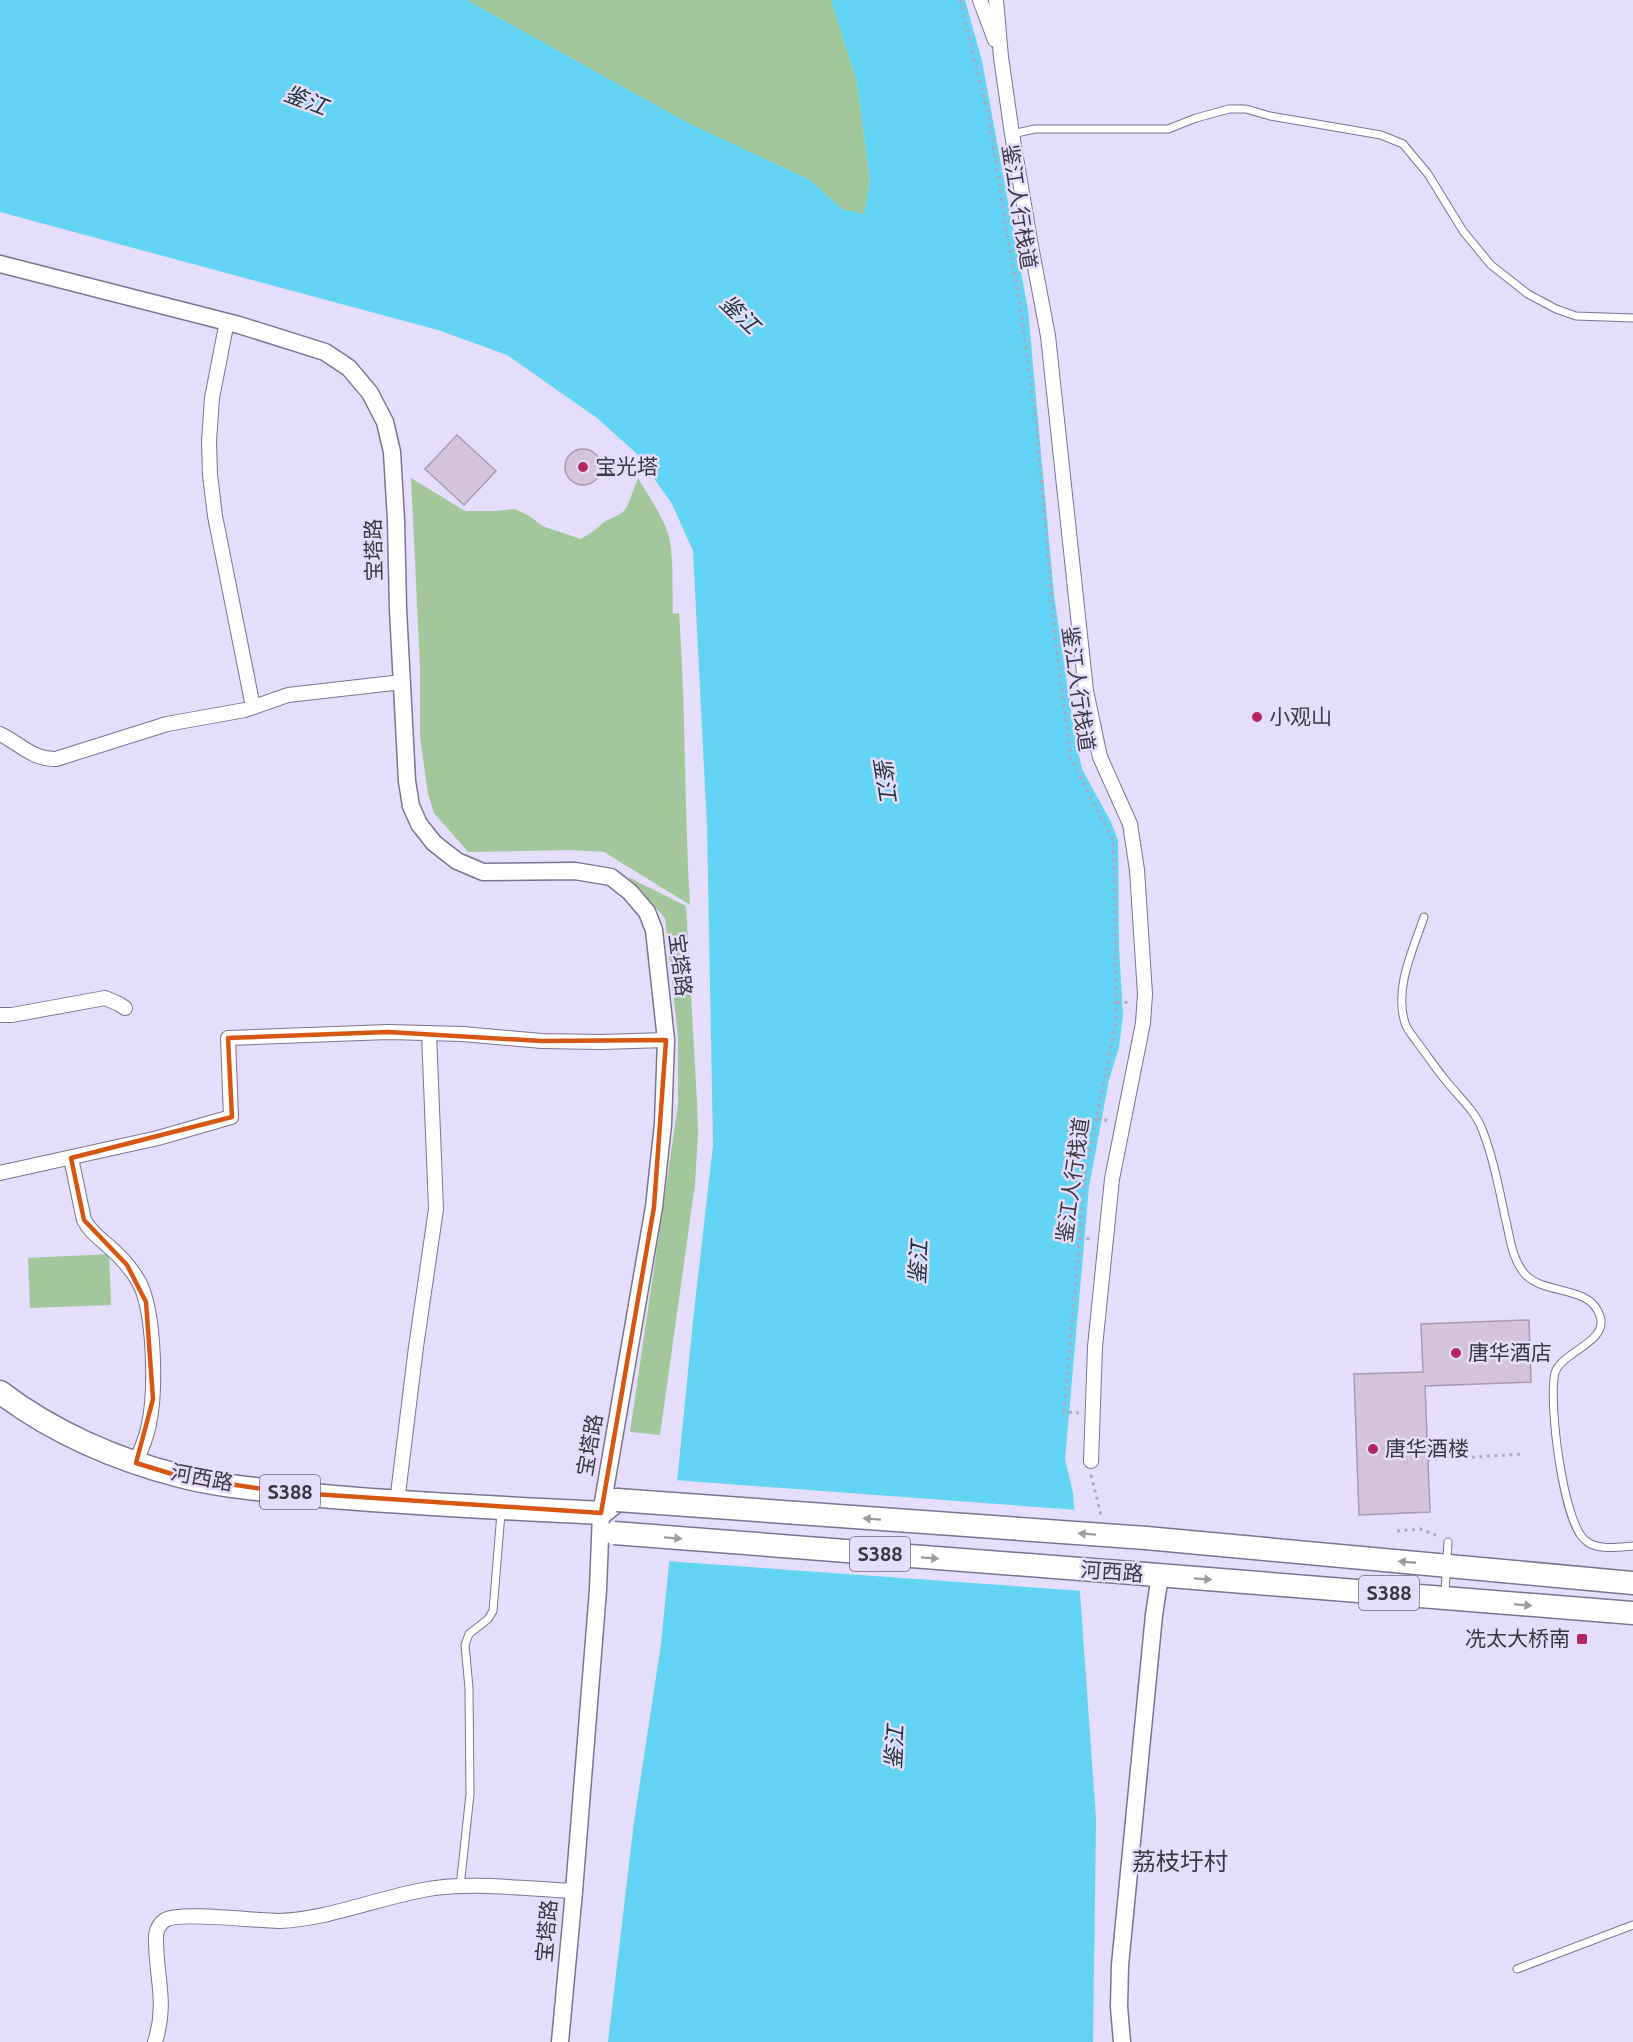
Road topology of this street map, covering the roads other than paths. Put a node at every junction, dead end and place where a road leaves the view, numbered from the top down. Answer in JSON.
{"nodes":[{"id":1,"x":980,"y":0,"type":"edge"},
{"id":2,"x":996,"y":0,"type":"edge"},
{"id":3,"x":1001,"y":57,"type":"junction"},
{"id":4,"x":1012,"y":134,"type":"junction"},
{"id":5,"x":0,"y":264,"type":"edge"},
{"id":6,"x":1633,"y":318,"type":"edge"},
{"id":7,"x":227,"y":321,"type":"junction"},
{"id":8,"x":402,"y":682,"type":"junction"},
{"id":9,"x":253,"y":707,"type":"junction"},
{"id":10,"x":0,"y":734,"type":"edge"},
{"id":11,"x":1424,"y":917,"type":"dead end"},
{"id":12,"x":125,"y":1008,"type":"dead end"},
{"id":13,"x":0,"y":1015,"type":"edge"},
{"id":14,"x":429,"y":1034,"type":"junction"},
{"id":15,"x":666,"y":1040,"type":"junction"},
{"id":16,"x":71,"y":1158,"type":"junction"},
{"id":17,"x":0,"y":1173,"type":"edge"},
{"id":18,"x":0,"y":1392,"type":"edge"},
{"id":19,"x":1090,"y":1461,"type":"dead end"},
{"id":20,"x":136,"y":1463,"type":"junction"},
{"id":21,"x":397,"y":1502,"type":"junction"},
{"id":22,"x":609,"y":1507,"type":"junction"},
{"id":23,"x":501,"y":1508,"type":"junction"},
{"id":24,"x":1448,"y":1542,"type":"road end"},
{"id":25,"x":1633,"y":1546,"type":"edge"},
{"id":26,"x":1447,"y":1566,"type":"junction"},
{"id":27,"x":1485,"y":1569,"type":"junction"},
{"id":28,"x":1153,"y":1575,"type":"junction"},
{"id":29,"x":1633,"y":1583,"type":"edge"},
{"id":30,"x":1444,"y":1597,"type":"junction"},
{"id":31,"x":1483,"y":1601,"type":"junction"},
{"id":32,"x":1633,"y":1613,"type":"edge"},
{"id":33,"x":460,"y":1887,"type":"junction"},
{"id":34,"x":574,"y":1892,"type":"junction"},
{"id":35,"x":1633,"y":1925,"type":"edge"},
{"id":36,"x":1517,"y":1969,"type":"dead end"},
{"id":37,"x":155,"y":2042,"type":"edge"},
{"id":38,"x":560,"y":2042,"type":"edge"},
{"id":39,"x":1122,"y":2042,"type":"edge"}],
"edges":[{"from":1,"to":3,"type":"street"},
{"from":2,"to":3,"type":"street"},
{"from":3,"to":4,"type":"street"},
{"from":4,"to":6,"type":"lane"},
{"from":4,"to":19,"type":"street"},
{"from":5,"to":7,"type":"street","name":"宝塔路"},
{"from":7,"to":8,"type":"street","name":"宝塔路"},
{"from":7,"to":9,"type":"street"},
{"from":8,"to":9,"type":"street"},
{"from":8,"to":15,"type":"street","name":"宝塔路"},
{"from":9,"to":10,"type":"street"},
{"from":11,"to":25,"type":"lane"},
{"from":12,"to":13,"type":"street"},
{"from":14,"to":15,"type":"street"},
{"from":14,"to":16,"type":"street"},
{"from":14,"to":21,"type":"street"},
{"from":15,"to":22,"type":"street","name":"宝塔路"},
{"from":16,"to":17,"type":"street"},
{"from":16,"to":20,"type":"street"},
{"from":18,"to":20,"type":"main road","name":"河西路","number":"S388"},
{"from":20,"to":21,"type":"main road","name":"河西路","number":"S388"},
{"from":21,"to":23,"type":"main road","name":"河西路","number":"S388"},
{"from":22,"to":23,"type":"main road","name":"河西路","number":"S388"},
{"from":26,"to":22,"type":"main road","name":"河西路","number":"S388","one_way":true,"bridge":true},
{"from":22,"to":28,"type":"main road","name":"河西路","number":"S388","one_way":true,"bridge":true},
{"from":22,"to":34,"type":"street","name":"宝塔路"},
{"from":23,"to":33,"type":"lane"},
{"from":24,"to":26,"type":"lane"},
{"from":26,"to":27,"type":"main road","name":"河西路","number":"S388"},
{"from":26,"to":30,"type":"lane"},
{"from":27,"to":29,"type":"main road","name":"河西路","number":"S388"},
{"from":27,"to":31,"type":"main road"},
{"from":28,"to":30,"type":"main road","name":"河西路","number":"S388","one_way":true},
{"from":28,"to":39,"type":"street"},
{"from":30,"to":31,"type":"main road","name":"河西路","number":"S388"},
{"from":31,"to":32,"type":"main road","name":"河西路","number":"S388","one_way":true},
{"from":33,"to":34,"type":"street"},
{"from":33,"to":37,"type":"street"},
{"from":34,"to":38,"type":"street","name":"宝塔路"},
{"from":35,"to":36,"type":"lane"}]}
